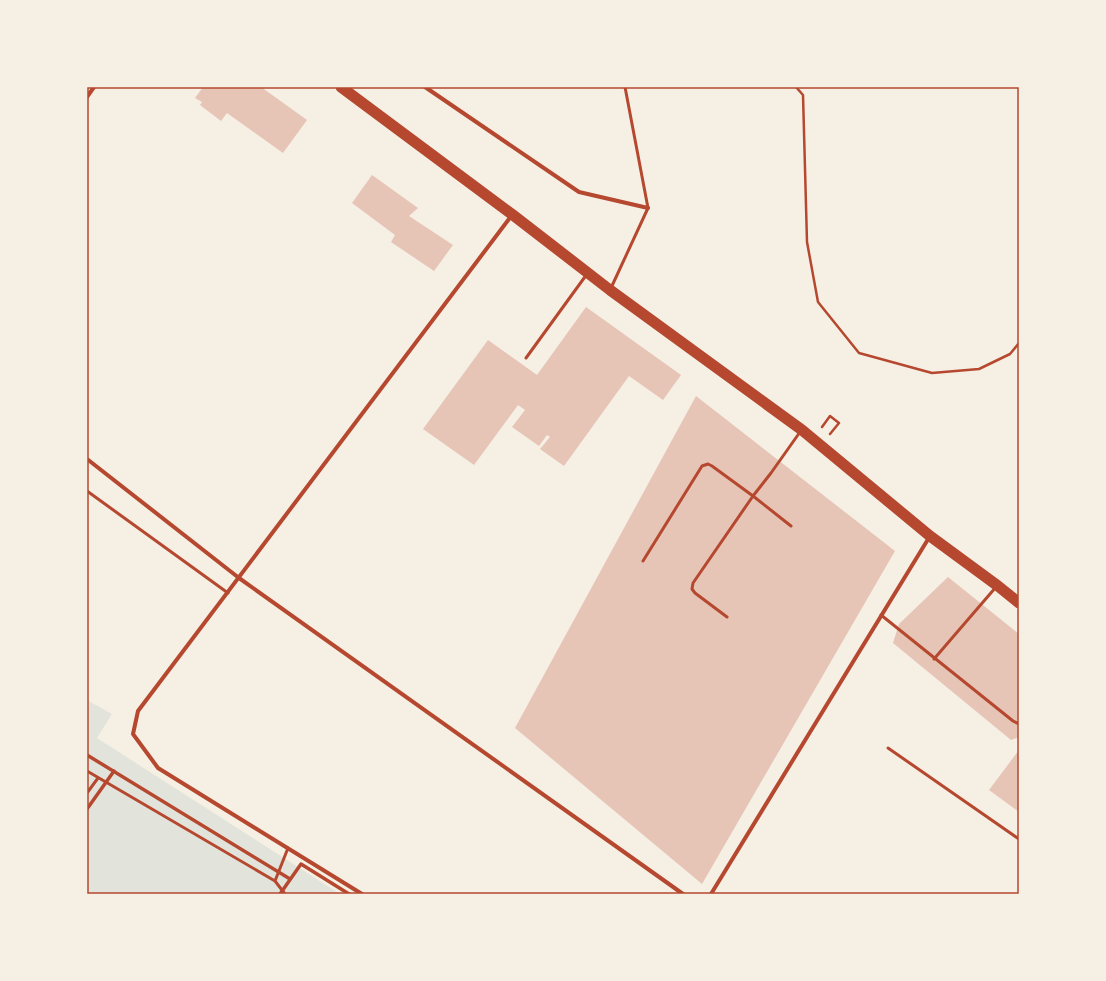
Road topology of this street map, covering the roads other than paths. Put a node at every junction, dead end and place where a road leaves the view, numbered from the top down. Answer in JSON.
{"nodes":[{"id":1,"x":94,"y":87,"type":"edge"},
{"id":2,"x":340,"y":87,"type":"edge"},
{"id":3,"x":425,"y":87,"type":"edge"},
{"id":4,"x":625,"y":87,"type":"edge"},
{"id":5,"x":87,"y":97,"type":"edge"},
{"id":6,"x":648,"y":208,"type":"junction"},
{"id":7,"x":513,"y":215,"type":"junction"},
{"id":8,"x":588,"y":273,"type":"junction"},
{"id":9,"x":610,"y":290,"type":"junction"},
{"id":10,"x":526,"y":358,"type":"dead end"},
{"id":11,"x":802,"y":430,"type":"junction"},
{"id":12,"x":87,"y":459,"type":"edge"},
{"id":13,"x":87,"y":491,"type":"edge"},
{"id":14,"x":753,"y":496,"type":"junction"},
{"id":15,"x":791,"y":526,"type":"dead end"},
{"id":16,"x":930,"y":536,"type":"junction"},
{"id":17,"x":643,"y":561,"type":"dead end"},
{"id":18,"x":239,"y":578,"type":"junction"},
{"id":19,"x":998,"y":586,"type":"junction"},
{"id":20,"x":228,"y":593,"type":"junction"},
{"id":21,"x":1019,"y":603,"type":"edge"},
{"id":22,"x":881,"y":615,"type":"junction"},
{"id":23,"x":727,"y":617,"type":"dead end"},
{"id":24,"x":934,"y":659,"type":"junction"},
{"id":25,"x":1019,"y":724,"type":"edge"},
{"id":26,"x":888,"y":748,"type":"dead end"},
{"id":27,"x":87,"y":755,"type":"edge"},
{"id":28,"x":87,"y":771,"type":"edge"},
{"id":29,"x":114,"y":771,"type":"junction"},
{"id":30,"x":98,"y":778,"type":"junction"},
{"id":31,"x":106,"y":783,"type":"junction"},
{"id":32,"x":87,"y":794,"type":"edge"},
{"id":33,"x":87,"y":809,"type":"edge"},
{"id":34,"x":1019,"y":839,"type":"edge"},
{"id":35,"x":288,"y":848,"type":"junction"},
{"id":36,"x":279,"y":872,"type":"junction"},
{"id":37,"x":290,"y":879,"type":"junction"},
{"id":38,"x":275,"y":881,"type":"junction"},
{"id":39,"x":282,"y":890,"type":"junction"},
{"id":40,"x":280,"y":894,"type":"edge"},
{"id":41,"x":285,"y":894,"type":"edge"},
{"id":42,"x":349,"y":894,"type":"edge"},
{"id":43,"x":362,"y":894,"type":"edge"},
{"id":44,"x":683,"y":894,"type":"edge"},
{"id":45,"x":711,"y":894,"type":"edge"}],
"edges":[{"from":1,"to":5,"type":"street"},
{"from":2,"to":7,"type":"highway"},
{"from":3,"to":6,"type":"street"},
{"from":4,"to":6,"type":"lane"},
{"from":6,"to":9,"type":"lane"},
{"from":7,"to":8,"type":"highway"},
{"from":7,"to":18,"type":"street"},
{"from":8,"to":9,"type":"highway"},
{"from":8,"to":10,"type":"lane"},
{"from":9,"to":11,"type":"highway"},
{"from":11,"to":14,"type":"lane"},
{"from":11,"to":16,"type":"highway"},
{"from":12,"to":18,"type":"street"},
{"from":13,"to":20,"type":"lane"},
{"from":14,"to":15,"type":"lane"},
{"from":14,"to":17,"type":"lane"},
{"from":14,"to":23,"type":"lane"},
{"from":16,"to":19,"type":"highway"},
{"from":16,"to":22,"type":"street"},
{"from":18,"to":20,"type":"street"},
{"from":18,"to":44,"type":"street"},
{"from":19,"to":21,"type":"highway"},
{"from":19,"to":24,"type":"lane"},
{"from":20,"to":35,"type":"street"},
{"from":22,"to":24,"type":"lane"},
{"from":22,"to":45,"type":"street"},
{"from":24,"to":25,"type":"lane"},
{"from":26,"to":34,"type":"lane"},
{"from":27,"to":29,"type":"street"},
{"from":28,"to":30,"type":"lane"},
{"from":29,"to":31,"type":"street"},
{"from":29,"to":36,"type":"street"},
{"from":30,"to":31,"type":"lane"},
{"from":30,"to":32,"type":"lane"},
{"from":31,"to":33,"type":"street"},
{"from":31,"to":38,"type":"lane"},
{"from":35,"to":36,"type":"lane"},
{"from":35,"to":43,"type":"street"},
{"from":36,"to":37,"type":"street"},
{"from":36,"to":38,"type":"lane"},
{"from":37,"to":39,"type":"street"},
{"from":37,"to":42,"type":"street"},
{"from":38,"to":39,"type":"lane"},
{"from":39,"to":40,"type":"street"},
{"from":39,"to":41,"type":"lane"}]}
